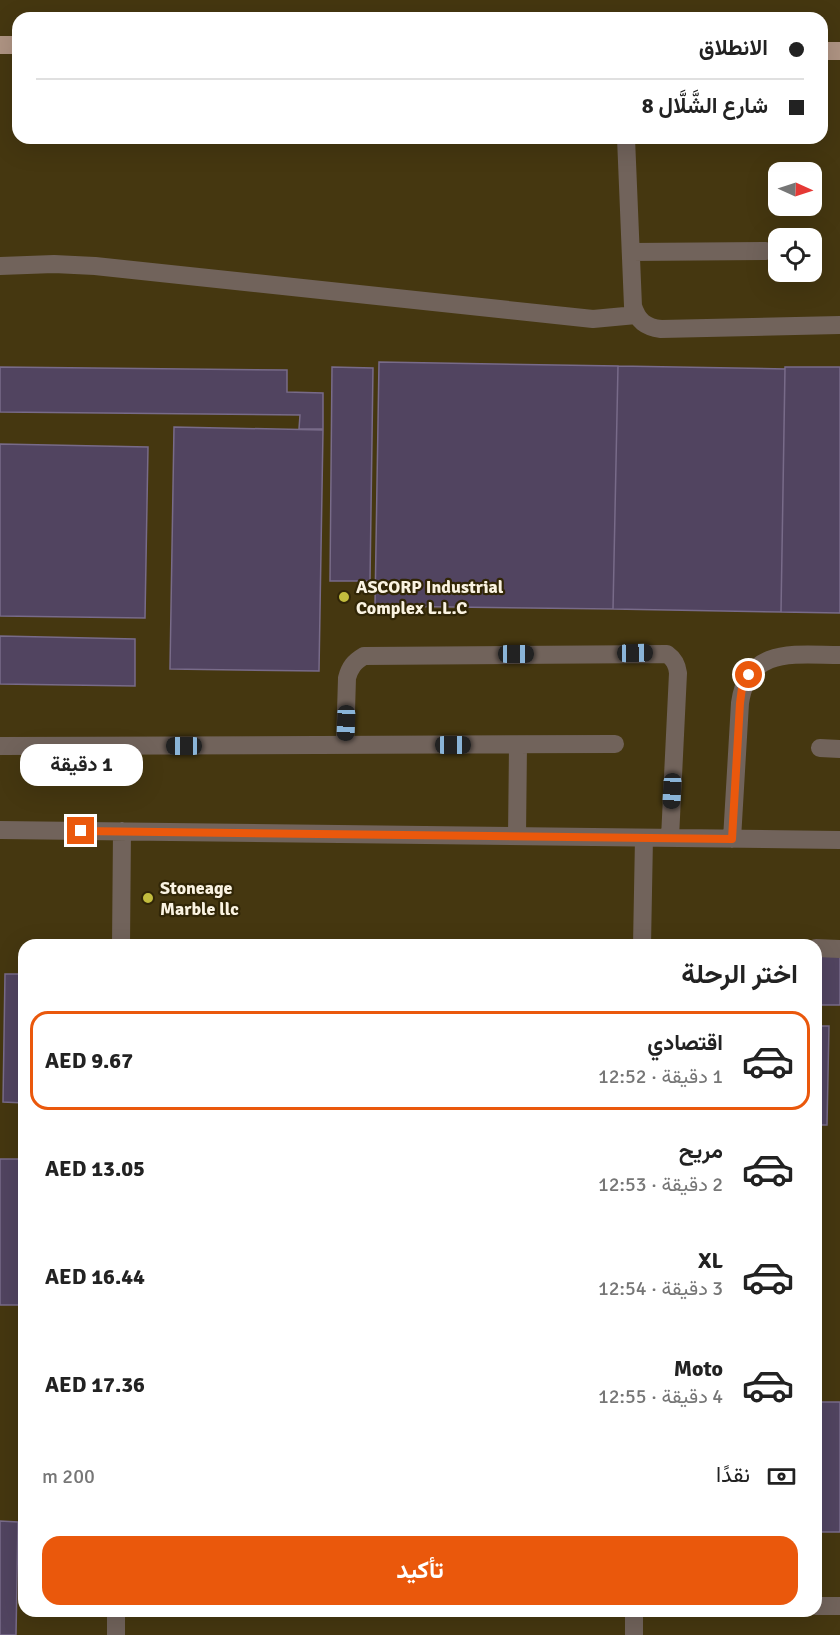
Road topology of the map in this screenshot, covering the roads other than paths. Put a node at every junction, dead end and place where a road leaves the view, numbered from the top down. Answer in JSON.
{"nodes":[{"id":1,"x":626,"y":144,"type":"edge"},
{"id":2,"x":766,"y":251,"type":"dead end"},
{"id":3,"x":631,"y":252,"type":"junction"},
{"id":4,"x":0,"y":266,"type":"edge"},
{"id":5,"x":636,"y":315,"type":"junction"},
{"id":6,"x":840,"y":325,"type":"edge"},
{"id":7,"x":840,"y":655,"type":"edge"},
{"id":8,"x":615,"y":744,"type":"dead end"},
{"id":9,"x":345,"y":745,"type":"junction"},
{"id":10,"x":518,"y":745,"type":"junction"},
{"id":11,"x":0,"y":746,"type":"edge"},
{"id":12,"x":820,"y":748,"type":"dead end"},
{"id":13,"x":840,"y":749,"type":"edge"},
{"id":14,"x":0,"y":830,"type":"edge"},
{"id":15,"x":122,"y":831,"type":"junction"},
{"id":16,"x":517,"y":836,"type":"junction"},
{"id":17,"x":644,"y":838,"type":"junction"},
{"id":18,"x":670,"y":838,"type":"junction"},
{"id":19,"x":732,"y":839,"type":"junction"},
{"id":20,"x":840,"y":840,"type":"edge"},
{"id":21,"x":121,"y":939,"type":"edge"},
{"id":22,"x":642,"y":939,"type":"edge"},
{"id":23,"x":822,"y":948,"type":"edge"},
{"id":24,"x":840,"y":949,"type":"edge"},
{"id":25,"x":822,"y":1606,"type":"edge"},
{"id":26,"x":840,"y":1606,"type":"edge"},
{"id":27,"x":116,"y":1617,"type":"edge"},
{"id":28,"x":634,"y":1617,"type":"edge"},
{"id":29,"x":116,"y":1635,"type":"edge"},
{"id":30,"x":634,"y":1635,"type":"edge"}],
"edges":[{"from":1,"to":3,"type":"street"},
{"from":2,"to":3,"type":"street"},
{"from":3,"to":5,"type":"street"},
{"from":4,"to":5,"type":"street"},
{"from":5,"to":6,"type":"street"},
{"from":7,"to":19,"type":"street"},
{"from":8,"to":10,"type":"street"},
{"from":9,"to":10,"type":"street"},
{"from":9,"to":11,"type":"street"},
{"from":9,"to":18,"type":"street"},
{"from":10,"to":16,"type":"street"},
{"from":12,"to":13,"type":"street"},
{"from":14,"to":15,"type":"street"},
{"from":15,"to":16,"type":"street"},
{"from":15,"to":21,"type":"street"},
{"from":16,"to":17,"type":"street"},
{"from":17,"to":18,"type":"street"},
{"from":17,"to":22,"type":"street"},
{"from":18,"to":19,"type":"street"},
{"from":19,"to":20,"type":"street"},
{"from":23,"to":24,"type":"street"},
{"from":25,"to":26,"type":"street"},
{"from":27,"to":29,"type":"street"},
{"from":28,"to":30,"type":"street"}]}
